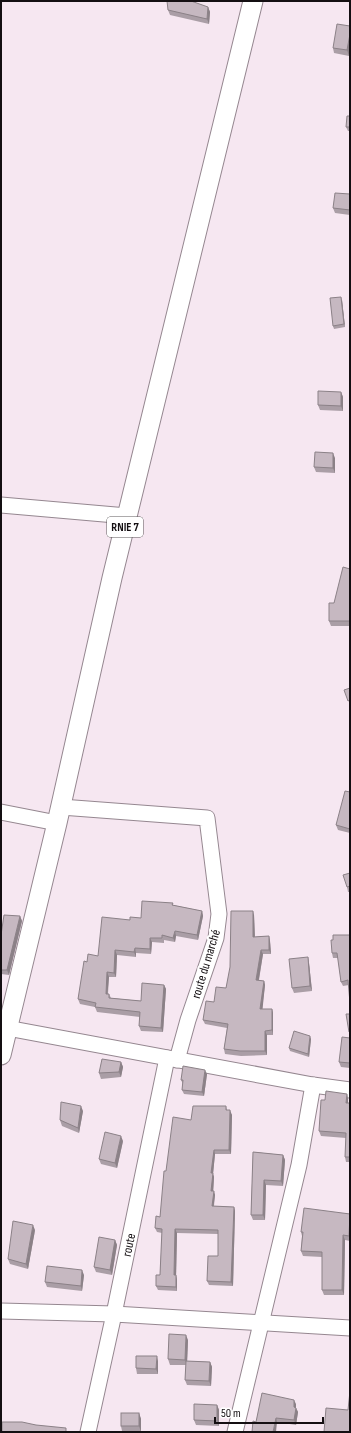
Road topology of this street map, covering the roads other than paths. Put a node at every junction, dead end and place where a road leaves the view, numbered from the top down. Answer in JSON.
{"nodes":[{"id":1,"x":253,"y":1,"type":"edge"},
{"id":2,"x":1,"y":505,"type":"edge"},
{"id":3,"x":127,"y":516,"type":"junction"},
{"id":4,"x":1,"y":812,"type":"edge"},
{"id":5,"x":59,"y":815,"type":"junction"},
{"id":6,"x":4,"y":1028,"type":"edge"},
{"id":7,"x":1,"y":1055,"type":"edge"},
{"id":8,"x":172,"y":1059,"type":"junction"},
{"id":9,"x":313,"y":1085,"type":"junction"},
{"id":10,"x":350,"y":1090,"type":"edge"},
{"id":11,"x":1,"y":1311,"type":"edge"},
{"id":12,"x":114,"y":1314,"type":"junction"},
{"id":13,"x":261,"y":1324,"type":"junction"},
{"id":14,"x":350,"y":1328,"type":"edge"},
{"id":15,"x":88,"y":1432,"type":"edge"},
{"id":16,"x":235,"y":1432,"type":"edge"}],
"edges":[{"from":1,"to":3,"type":"main road","number":"RNIE 7"},
{"from":2,"to":3,"type":"street"},
{"from":3,"to":5,"type":"main road","number":"RNIE 7"},
{"from":4,"to":5,"type":"street"},
{"from":5,"to":6,"type":"main road","number":"RNIE 7"},
{"from":5,"to":8,"type":"street","name":"route du marché"},
{"from":6,"to":7,"type":"main road","number":"RNIE 7"},
{"from":6,"to":8,"type":"street"},
{"from":8,"to":9,"type":"street"},
{"from":8,"to":12,"type":"street","name":"route"},
{"from":9,"to":10,"type":"street"},
{"from":9,"to":13,"type":"street"},
{"from":11,"to":12,"type":"street"},
{"from":12,"to":13,"type":"street"},
{"from":12,"to":15,"type":"street","name":"route"},
{"from":13,"to":14,"type":"street"},
{"from":13,"to":16,"type":"street"}]}
